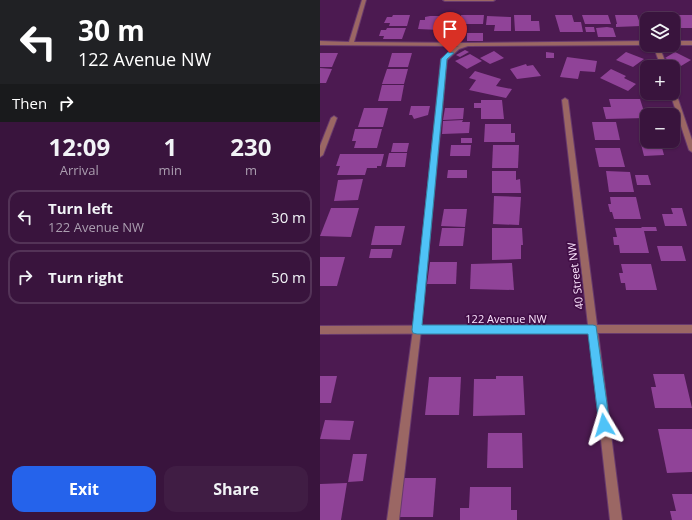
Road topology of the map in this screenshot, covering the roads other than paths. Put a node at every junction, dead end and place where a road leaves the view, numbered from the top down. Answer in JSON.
{"nodes":[{"id":1,"x":364,"y":0,"type":"edge"},
{"id":2,"x":445,"y":0,"type":"edge"},
{"id":3,"x":458,"y":0,"type":"edge"},
{"id":4,"x":493,"y":0,"type":"edge"},
{"id":5,"x":320,"y":43,"type":"edge"},
{"id":6,"x":351,"y":43,"type":"junction"},
{"id":7,"x":640,"y":43,"type":"edge"},
{"id":8,"x":680,"y":43,"type":"edge"},
{"id":9,"x":692,"y":43,"type":"edge"},
{"id":10,"x":467,"y":44,"type":"junction"},
{"id":11,"x":565,"y":100,"type":"dead end"},
{"id":12,"x":674,"y":100,"type":"edge"},
{"id":13,"x":334,"y":118,"type":"dead end"},
{"id":14,"x":692,"y":150,"type":"edge"},
{"id":15,"x":320,"y":155,"type":"edge"},
{"id":16,"x":320,"y":330,"type":"edge"},
{"id":17,"x":417,"y":330,"type":"junction"},
{"id":18,"x":593,"y":330,"type":"junction"},
{"id":19,"x":692,"y":330,"type":"edge"},
{"id":20,"x":393,"y":520,"type":"edge"},
{"id":21,"x":616,"y":520,"type":"edge"}],
"edges":[{"from":1,"to":6,"type":"street"},
{"from":2,"to":3,"type":"street"},
{"from":3,"to":4,"type":"street"},
{"from":5,"to":6,"type":"street"},
{"from":6,"to":10,"type":"street"},
{"from":7,"to":10,"type":"street"},
{"from":8,"to":9,"type":"street"},
{"from":10,"to":17,"type":"street"},
{"from":11,"to":18,"type":"street","name":"40 Street NW"},
{"from":12,"to":14,"type":"street"},
{"from":13,"to":15,"type":"street"},
{"from":16,"to":17,"type":"street","name":"122 Avenue NW"},
{"from":17,"to":18,"type":"street","name":"122 Avenue NW"},
{"from":17,"to":20,"type":"street"},
{"from":18,"to":19,"type":"street","name":"122 Avenue NW"},
{"from":18,"to":21,"type":"street","name":"40 Street NW"}]}
